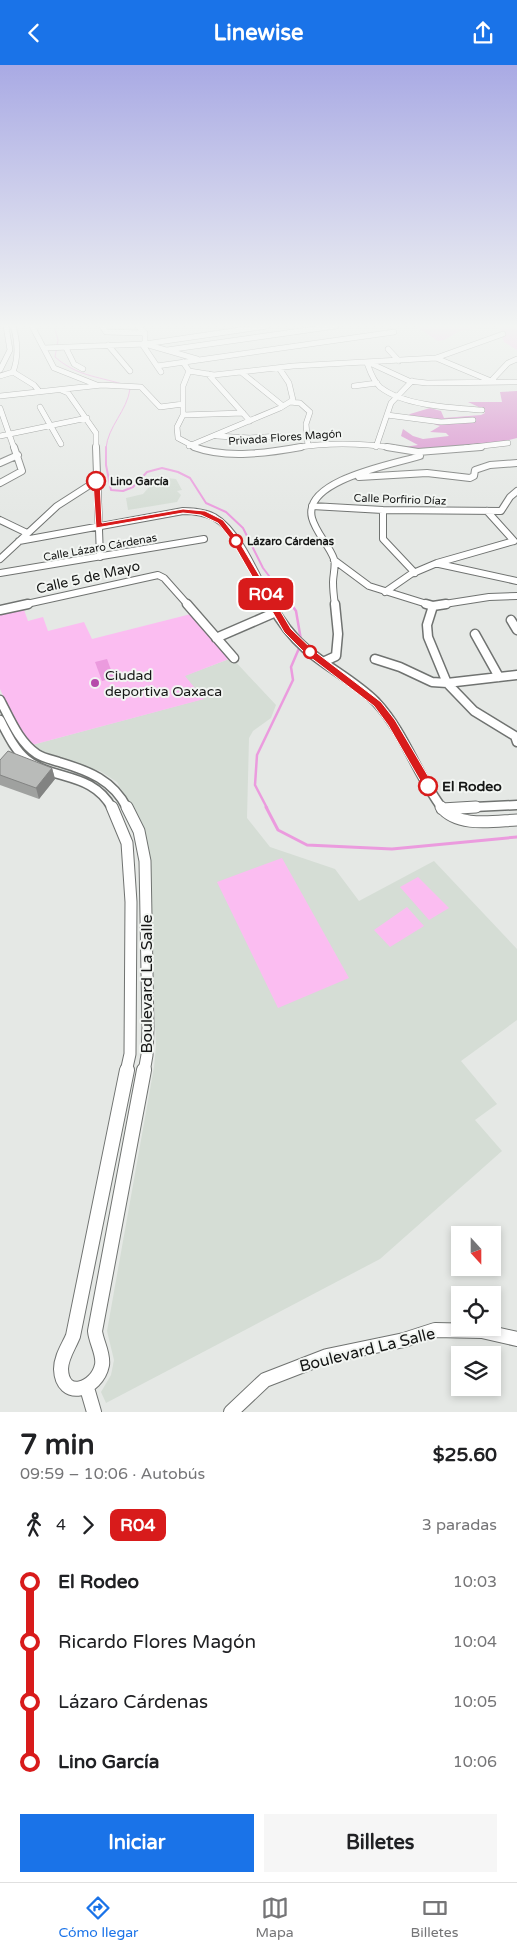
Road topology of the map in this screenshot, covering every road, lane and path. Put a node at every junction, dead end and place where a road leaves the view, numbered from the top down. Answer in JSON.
{"nodes":[{"id":1,"x":69,"y":389,"type":"edge"},
{"id":2,"x":144,"y":389,"type":"edge"},
{"id":3,"x":183,"y":389,"type":"edge"},
{"id":4,"x":221,"y":389,"type":"edge"},
{"id":5,"x":262,"y":389,"type":"edge"},
{"id":6,"x":290,"y":389,"type":"edge"},
{"id":7,"x":383,"y":389,"type":"edge"},
{"id":8,"x":406,"y":389,"type":"edge"},
{"id":9,"x":61,"y":390,"type":"junction"},
{"id":10,"x":39,"y":391,"type":"joint"},
{"id":11,"x":0,"y":395,"type":"edge"},
{"id":12,"x":397,"y":395,"type":"junction"},
{"id":13,"x":290,"y":402,"type":"junction"},
{"id":14,"x":183,"y":404,"type":"junction"},
{"id":15,"x":283,"y":406,"type":"junction"},
{"id":16,"x":40,"y":407,"type":"dead end"},
{"id":17,"x":0,"y":408,"type":"edge"},
{"id":18,"x":482,"y":410,"type":"dead end"},
{"id":19,"x":243,"y":413,"type":"junction"},
{"id":20,"x":183,"y":415,"type":"junction"},
{"id":21,"x":388,"y":415,"type":"junction"},
{"id":22,"x":88,"y":418,"type":"junction"},
{"id":23,"x":473,"y":420,"type":"dead end"},
{"id":24,"x":250,"y":421,"type":"junction"},
{"id":25,"x":3,"y":426,"type":"edge"},
{"id":26,"x":50,"y":426,"type":"junction"},
{"id":27,"x":9,"y":434,"type":"junction"},
{"id":28,"x":0,"y":436,"type":"edge"},
{"id":29,"x":213,"y":436,"type":"junction"},
{"id":30,"x":279,"y":436,"type":"dead end"},
{"id":31,"x":508,"y":443,"type":"dead end"},
{"id":32,"x":61,"y":444,"type":"dead end"},
{"id":33,"x":308,"y":445,"type":"junction"},
{"id":34,"x":189,"y":446,"type":"junction"},
{"id":35,"x":376,"y":447,"type":"junction"},
{"id":36,"x":418,"y":452,"type":"junction"},
{"id":37,"x":18,"y":455,"type":"junction"},
{"id":38,"x":0,"y":463,"type":"edge"},
{"id":39,"x":517,"y":463,"type":"edge"},
{"id":40,"x":462,"y":477,"type":"joint"},
{"id":41,"x":344,"y":479,"type":"junction"},
{"id":42,"x":96,"y":481,"type":"junction"},
{"id":43,"x":0,"y":483,"type":"edge"},
{"id":44,"x":517,"y":491,"type":"edge"},
{"id":45,"x":312,"y":506,"type":"junction"},
{"id":46,"x":383,"y":510,"type":"junction"},
{"id":47,"x":487,"y":511,"type":"junction"},
{"id":48,"x":0,"y":519,"type":"edge"},
{"id":49,"x":99,"y":526,"type":"junction"},
{"id":50,"x":27,"y":533,"type":"junction"},
{"id":51,"x":204,"y":539,"type":"dead end"},
{"id":52,"x":19,"y":541,"type":"junction"},
{"id":53,"x":515,"y":542,"type":"edge"},
{"id":54,"x":100,"y":557,"type":"junction"},
{"id":55,"x":0,"y":559,"type":"edge"},
{"id":56,"x":334,"y":560,"type":"junction"},
{"id":57,"x":437,"y":563,"type":"junction"},
{"id":58,"x":0,"y":573,"type":"edge"},
{"id":59,"x":415,"y":573,"type":"junction"},
{"id":60,"x":517,"y":581,"type":"edge"},
{"id":61,"x":385,"y":592,"type":"junction"},
{"id":62,"x":517,"y":596,"type":"edge"},
{"id":63,"x":433,"y":606,"type":"junction"},
{"id":64,"x":0,"y":610,"type":"edge"},
{"id":65,"x":276,"y":612,"type":"junction"},
{"id":66,"x":511,"y":620,"type":"dead end"},
{"id":67,"x":517,"y":630,"type":"edge"},
{"id":68,"x":475,"y":634,"type":"dead end"},
{"id":69,"x":216,"y":638,"type":"junction"},
{"id":70,"x":297,"y":641,"type":"joint"},
{"id":71,"x":310,"y":652,"type":"joint"},
{"id":72,"x":234,"y":658,"type":"dead end"},
{"id":73,"x":375,"y":659,"type":"dead end"},
{"id":74,"x":324,"y":662,"type":"junction"},
{"id":75,"x":517,"y":675,"type":"edge"},
{"id":76,"x":500,"y":677,"type":"junction"},
{"id":77,"x":447,"y":683,"type":"junction"},
{"id":78,"x":0,"y":700,"type":"edge"},
{"id":79,"x":0,"y":720,"type":"edge"},
{"id":80,"x":517,"y":742,"type":"edge"},
{"id":81,"x":517,"y":805,"type":"edge"},
{"id":82,"x":442,"y":809,"type":"junction"},
{"id":83,"x":517,"y":821,"type":"edge"},
{"id":84,"x":517,"y":1339,"type":"edge"},
{"id":85,"x":86,"y":1388,"type":"junction"},
{"id":86,"x":94,"y":1412,"type":"edge"},
{"id":87,"x":231,"y":1412,"type":"edge"}],
"edges":[{"from":1,"to":9,"type":"street"},
{"from":2,"to":14,"type":"street"},
{"from":3,"to":14,"type":"street"},
{"from":4,"to":19,"type":"street"},
{"from":5,"to":15,"type":"street"},
{"from":6,"to":13,"type":"street"},
{"from":7,"to":12,"type":"street"},
{"from":8,"to":12,"type":"street"},
{"from":9,"to":10,"type":"street"},
{"from":9,"to":22,"type":"street"},
{"from":10,"to":11,"type":"street"},
{"from":12,"to":18,"type":"street"},
{"from":12,"to":21,"type":"street"},
{"from":13,"to":15,"type":"street"},
{"from":13,"to":33,"type":"street"},
{"from":14,"to":20,"type":"street"},
{"from":15,"to":24,"type":"street"},
{"from":16,"to":26,"type":"street"},
{"from":17,"to":25,"type":"street"},
{"from":19,"to":20,"type":"street"},
{"from":19,"to":24,"type":"street"},
{"from":20,"to":34,"type":"street"},
{"from":21,"to":23,"type":"street"},
{"from":21,"to":35,"type":"street"},
{"from":22,"to":26,"type":"street"},
{"from":22,"to":42,"type":"street"},
{"from":24,"to":29,"type":"street"},
{"from":25,"to":27,"type":"street"},
{"from":26,"to":27,"type":"street"},
{"from":26,"to":32,"type":"street"},
{"from":27,"to":28,"type":"street"},
{"from":27,"to":37,"type":"street"},
{"from":29,"to":30,"type":"street"},
{"from":29,"to":34,"type":"street"},
{"from":31,"to":36,"type":"street","name":"Privada Flores Magón"},
{"from":33,"to":34,"type":"street","name":"Privada Flores Magón"},
{"from":33,"to":35,"type":"street","name":"Privada Flores Magón"},
{"from":35,"to":36,"type":"street","name":"Privada Flores Magón"},
{"from":36,"to":41,"type":"street"},
{"from":37,"to":38,"type":"street"},
{"from":37,"to":43,"type":"street"},
{"from":39,"to":40,"type":"street"},
{"from":40,"to":41,"type":"street"},
{"from":41,"to":45,"type":"street"},
{"from":42,"to":49,"type":"street"},
{"from":42,"to":50,"type":"street"},
{"from":44,"to":47,"type":"street"},
{"from":45,"to":46,"type":"street","name":"Calle Porfirio Díaz"},
{"from":45,"to":56,"type":"street"},
{"from":46,"to":47,"type":"street","name":"Calle Porfirio Díaz"},
{"from":46,"to":59,"type":"street"},
{"from":47,"to":53,"type":"street"},
{"from":48,"to":50,"type":"street"},
{"from":49,"to":52,"type":"street"},
{"from":49,"to":54,"type":"street"},
{"from":49,"to":65,"type":"street"},
{"from":50,"to":52,"type":"street"},
{"from":51,"to":54,"type":"street","name":"Calle Lázaro Cárdenas"},
{"from":52,"to":55,"type":"street"},
{"from":53,"to":57,"type":"street"},
{"from":54,"to":58,"type":"street","name":"Calle Lázaro Cárdenas"},
{"from":56,"to":61,"type":"street"},
{"from":56,"to":74,"type":"street"},
{"from":57,"to":59,"type":"street"},
{"from":57,"to":60,"type":"street"},
{"from":59,"to":61,"type":"street"},
{"from":61,"to":63,"type":"street"},
{"from":62,"to":63,"type":"street"},
{"from":63,"to":77,"type":"street"},
{"from":64,"to":69,"type":"street","name":"Calle 5 de Mayo"},
{"from":65,"to":69,"type":"street"},
{"from":65,"to":70,"type":"street"},
{"from":66,"to":67,"type":"street"},
{"from":68,"to":76,"type":"street"},
{"from":69,"to":72,"type":"street","name":"Calle 5 de Mayo"},
{"from":70,"to":71,"type":"street"},
{"from":71,"to":74,"type":"street"},
{"from":73,"to":77,"type":"street"},
{"from":74,"to":82,"type":"street"},
{"from":75,"to":76,"type":"street"},
{"from":76,"to":77,"type":"street"},
{"from":77,"to":80,"type":"street"},
{"from":78,"to":85,"type":"street","name":"Boulevard La Salle"},
{"from":79,"to":85,"type":"street","name":"Boulevard La Salle"},
{"from":81,"to":82,"type":"street"},
{"from":82,"to":83,"type":"street"},
{"from":84,"to":87,"type":"street","name":"Boulevard La Salle"},
{"from":85,"to":86,"type":"street"}]}
